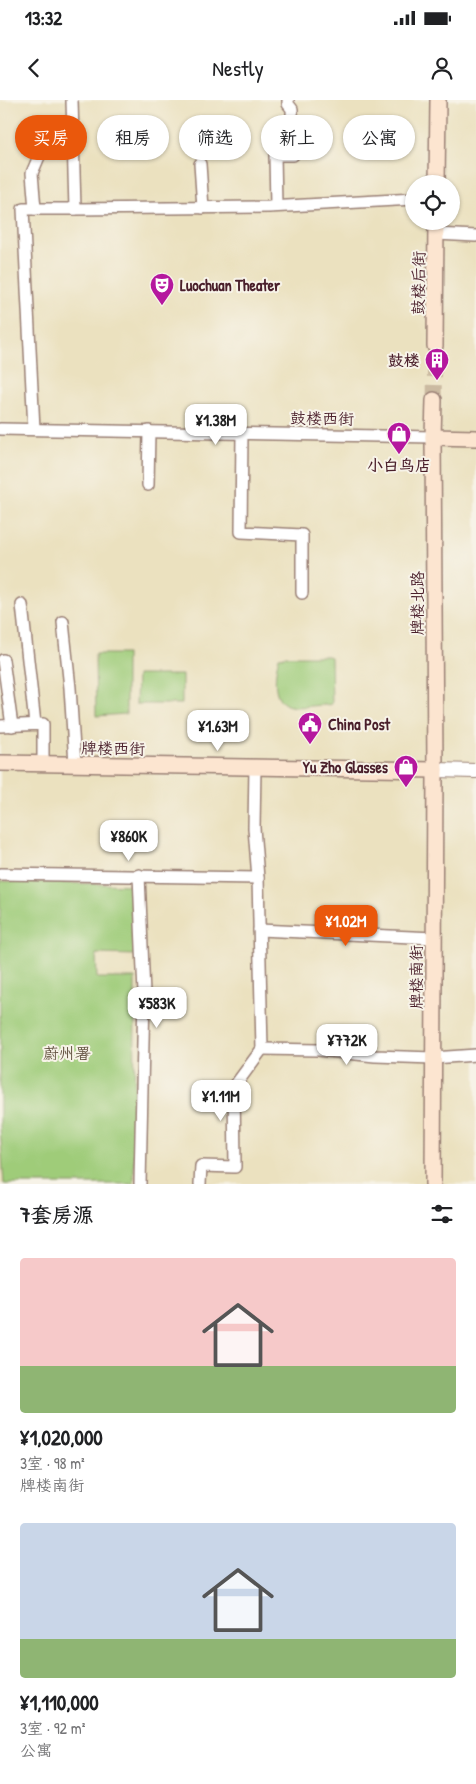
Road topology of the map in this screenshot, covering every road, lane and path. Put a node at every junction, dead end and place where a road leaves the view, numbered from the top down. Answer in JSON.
{"nodes":[{"id":1,"x":72,"y":100,"type":"edge"},
{"id":2,"x":288,"y":100,"type":"edge"},
{"id":3,"x":438,"y":100,"type":"edge"},
{"id":4,"x":37,"y":160,"type":"edge"},
{"id":5,"x":200,"y":164,"type":"dead end"},
{"id":6,"x":437,"y":175,"type":"edge"},
{"id":7,"x":405,"y":199,"type":"edge"},
{"id":8,"x":276,"y":206,"type":"junction"},
{"id":9,"x":203,"y":208,"type":"junction"},
{"id":10,"x":35,"y":209,"type":"junction"},
{"id":11,"x":75,"y":210,"type":"junction"},
{"id":12,"x":436,"y":230,"type":"edge"},
{"id":13,"x":446,"y":230,"type":"edge"},
{"id":14,"x":476,"y":236,"type":"edge"},
{"id":15,"x":434,"y":346,"type":"tunnel mouth"},
{"id":16,"x":434,"y":400,"type":"tunnel mouth"},
{"id":17,"x":0,"y":429,"type":"edge"},
{"id":18,"x":34,"y":430,"type":"junction"},
{"id":19,"x":149,"y":432,"type":"junction"},
{"id":20,"x":242,"y":433,"type":"junction"},
{"id":21,"x":433,"y":437,"type":"junction"},
{"id":22,"x":476,"y":438,"type":"edge"},
{"id":23,"x":148,"y":485,"type":"dead end"},
{"id":24,"x":302,"y":593,"type":"dead end"},
{"id":25,"x":22,"y":605,"type":"dead end"},
{"id":26,"x":63,"y":622,"type":"dead end"},
{"id":27,"x":3,"y":660,"type":"dead end"},
{"id":28,"x":35,"y":724,"type":"junction"},
{"id":29,"x":6,"y":726,"type":"edge"},
{"id":30,"x":0,"y":763,"type":"edge"},
{"id":31,"x":42,"y":764,"type":"junction"},
{"id":32,"x":75,"y":764,"type":"junction"},
{"id":33,"x":255,"y":767,"type":"junction"},
{"id":34,"x":435,"y":770,"type":"junction"},
{"id":35,"x":476,"y":771,"type":"edge"},
{"id":36,"x":0,"y":874,"type":"edge"},
{"id":37,"x":139,"y":875,"type":"junction"},
{"id":38,"x":258,"y":878,"type":"junction"},
{"id":39,"x":259,"y":930,"type":"junction"},
{"id":40,"x":434,"y":938,"type":"junction"},
{"id":41,"x":262,"y":1049,"type":"junction"},
{"id":42,"x":476,"y":1055,"type":"edge"},
{"id":43,"x":433,"y":1058,"type":"junction"},
{"id":44,"x":140,"y":1184,"type":"edge"},
{"id":45,"x":200,"y":1184,"type":"edge"},
{"id":46,"x":433,"y":1184,"type":"edge"}],
"edges":[{"from":1,"to":11,"type":"street"},
{"from":2,"to":8,"type":"street"},
{"from":3,"to":6,"type":"main road"},
{"from":4,"to":10,"type":"street"},
{"from":5,"to":9,"type":"street"},
{"from":7,"to":8,"type":"street"},
{"from":8,"to":9,"type":"street"},
{"from":9,"to":11,"type":"street"},
{"from":10,"to":11,"type":"street"},
{"from":10,"to":18,"type":"street"},
{"from":12,"to":15,"type":"main road","name":"鼓楼后街"},
{"from":13,"to":14,"type":"street"},
{"from":16,"to":21,"type":"main road"},
{"from":17,"to":18,"type":"street","name":"鼓楼西街"},
{"from":18,"to":19,"type":"street","name":"鼓楼西街"},
{"from":19,"to":20,"type":"street","name":"鼓楼西街"},
{"from":19,"to":23,"type":"street"},
{"from":20,"to":21,"type":"street","name":"鼓楼西街"},
{"from":20,"to":24,"type":"street"},
{"from":21,"to":22,"type":"main road"},
{"from":21,"to":34,"type":"main road","name":"牌楼北路"},
{"from":25,"to":28,"type":"street"},
{"from":26,"to":32,"type":"street"},
{"from":27,"to":29,"type":"street"},
{"from":28,"to":29,"type":"street"},
{"from":28,"to":31,"type":"street"},
{"from":30,"to":31,"type":"main road","name":"牌楼西街"},
{"from":31,"to":32,"type":"main road","name":"牌楼西街"},
{"from":32,"to":33,"type":"main road","name":"牌楼西街"},
{"from":33,"to":34,"type":"main road","name":"牌楼西街"},
{"from":33,"to":38,"type":"street"},
{"from":34,"to":35,"type":"street"},
{"from":34,"to":40,"type":"main road","name":"牌楼南街"},
{"from":36,"to":37,"type":"street"},
{"from":37,"to":38,"type":"street"},
{"from":37,"to":44,"type":"street"},
{"from":38,"to":39,"type":"street"},
{"from":39,"to":40,"type":"street"},
{"from":39,"to":41,"type":"street"},
{"from":40,"to":43,"type":"main road","name":"牌楼南街"},
{"from":41,"to":43,"type":"street"},
{"from":41,"to":45,"type":"street"},
{"from":42,"to":43,"type":"street"},
{"from":43,"to":46,"type":"main road","name":"牌楼南街"}]}
